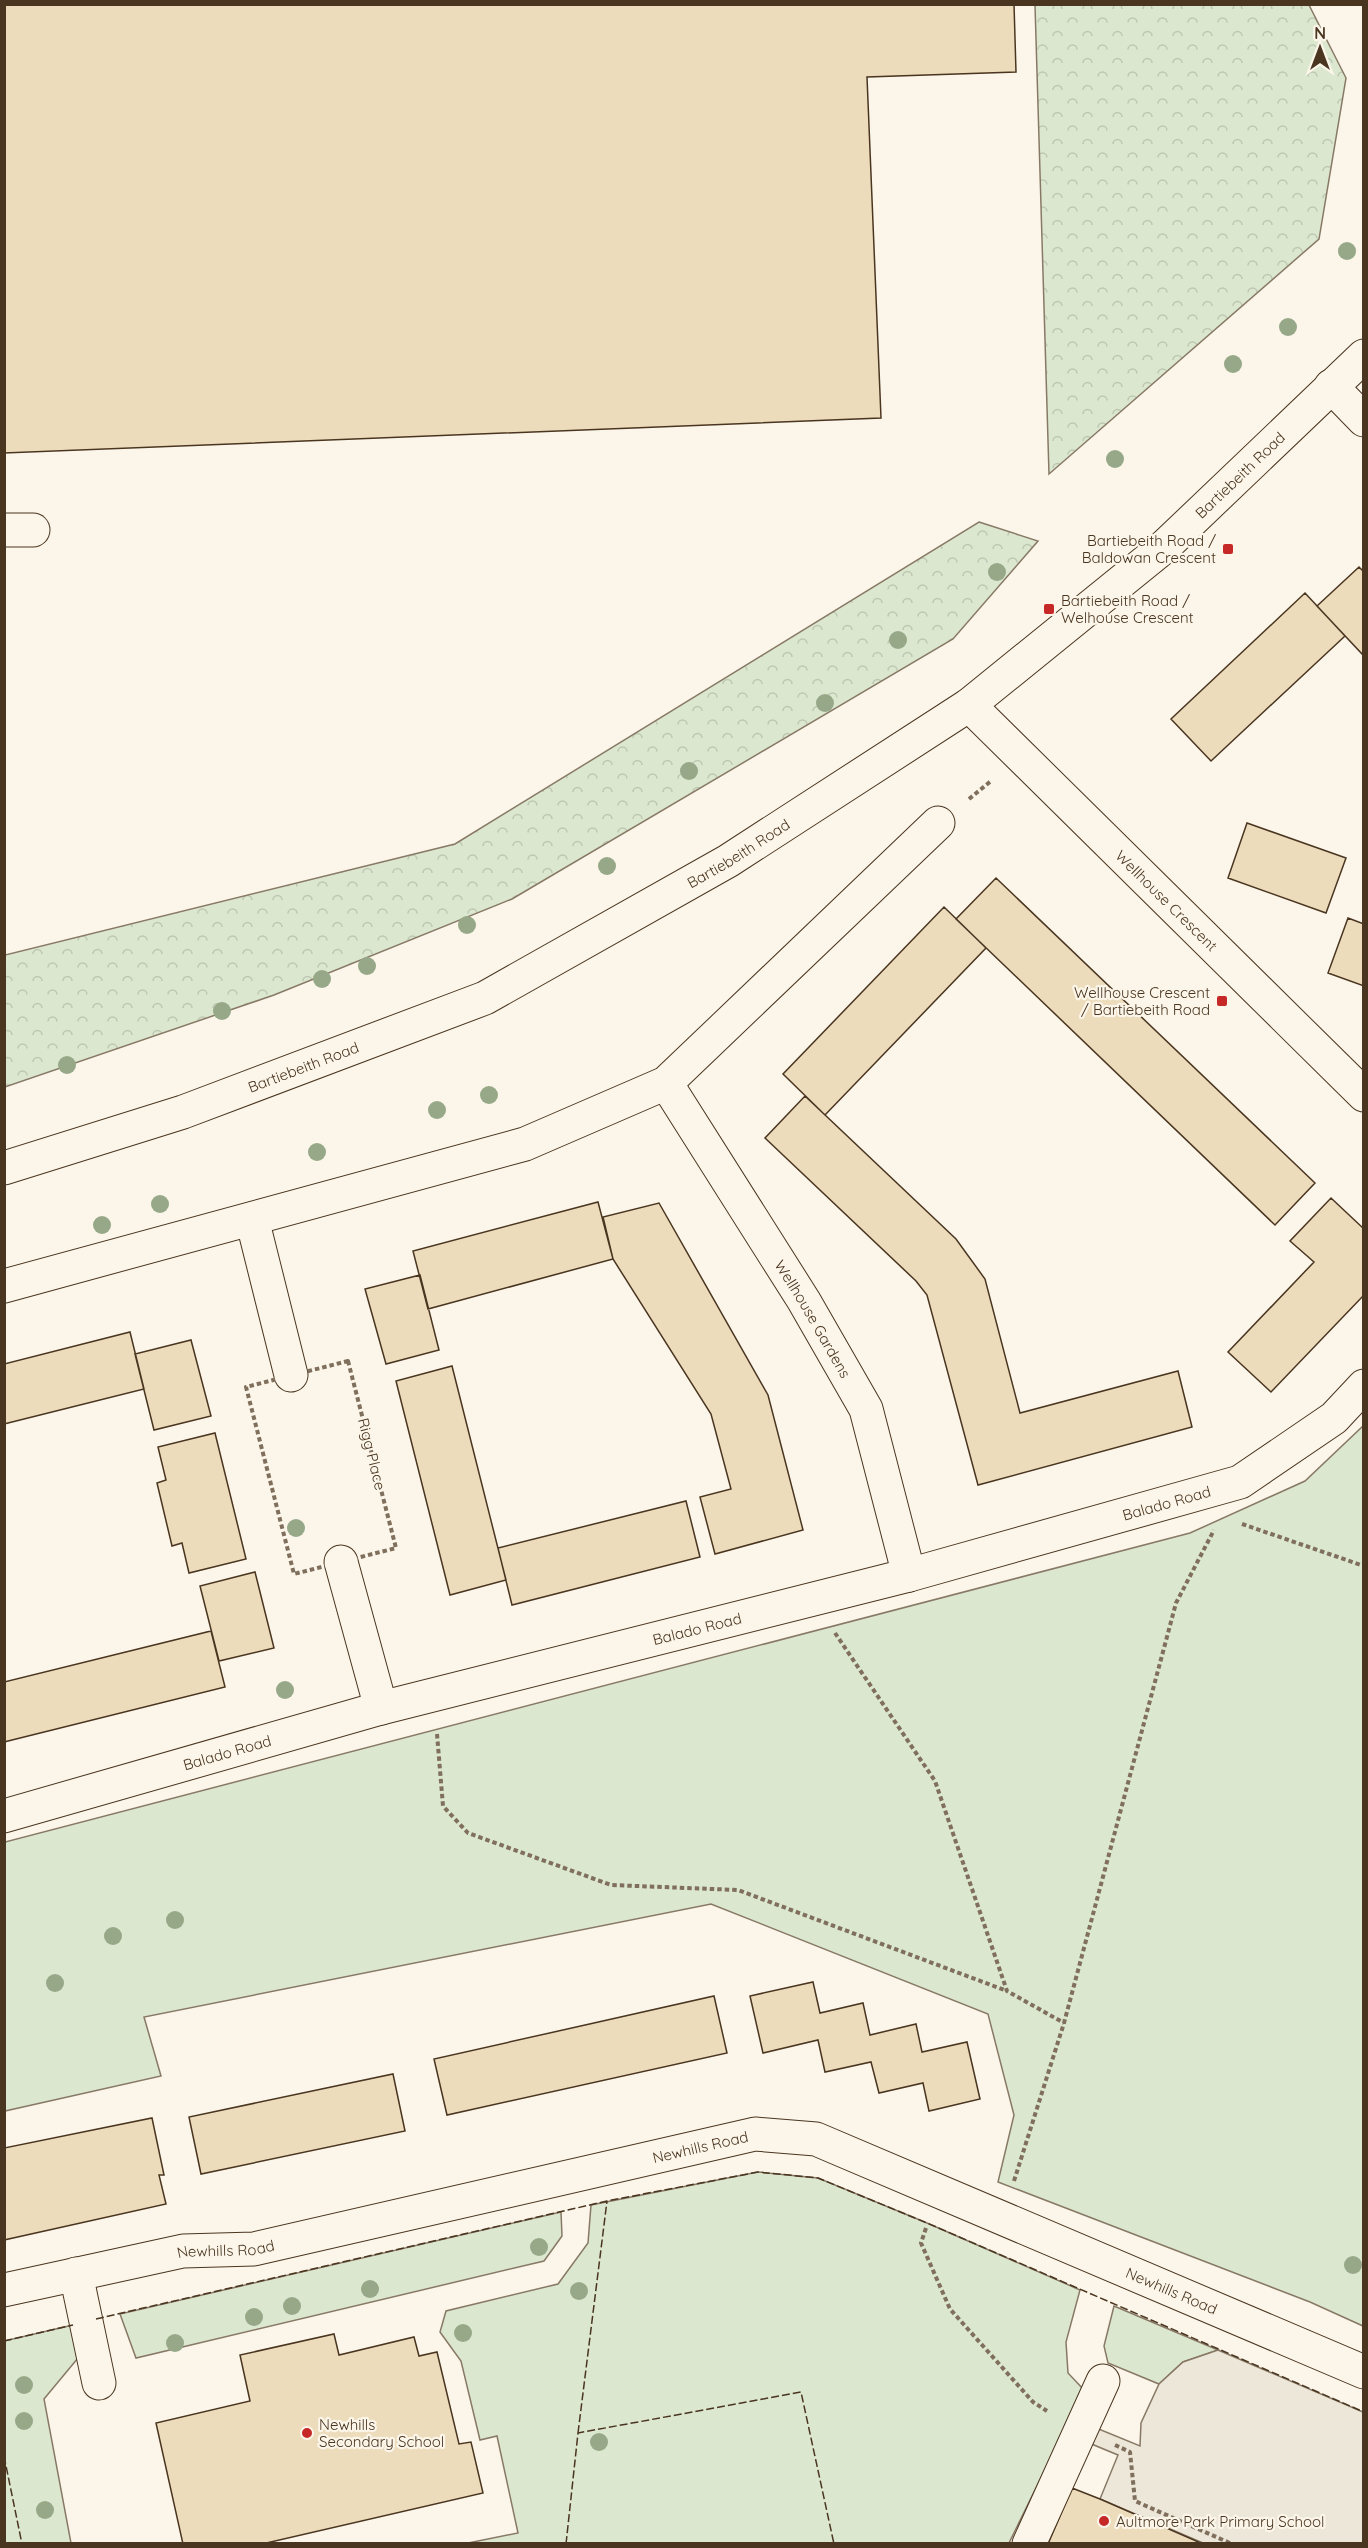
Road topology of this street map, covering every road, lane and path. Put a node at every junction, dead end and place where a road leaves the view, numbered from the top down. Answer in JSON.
{"nodes":[{"id":1,"x":1364,"y":356,"type":"edge"},
{"id":2,"x":1331,"y":386,"type":"junction"},
{"id":3,"x":1364,"y":420,"type":"edge"},
{"id":4,"x":969,"y":705,"type":"junction"},
{"id":5,"x":1021,"y":757,"type":"junction"},
{"id":6,"x":938,"y":823,"type":"joint"},
{"id":7,"x":666,"y":1083,"type":"junction"},
{"id":8,"x":1364,"y":1095,"type":"edge"},
{"id":9,"x":4,"y":1168,"type":"edge"},
{"id":10,"x":252,"y":1219,"type":"junction"},
{"id":11,"x":4,"y":1286,"type":"edge"},
{"id":12,"x":291,"y":1375,"type":"junction"},
{"id":13,"x":1364,"y":1386,"type":"edge"},
{"id":14,"x":1240,"y":1482,"type":"junction"},
{"id":15,"x":1221,"y":1517,"type":"junction"},
{"id":16,"x":341,"y":1562,"type":"junction"},
{"id":17,"x":1364,"y":1566,"type":"edge"},
{"id":18,"x":909,"y":1575,"type":"junction"},
{"id":19,"x":812,"y":1600,"type":"junction"},
{"id":20,"x":434,"y":1695,"type":"junction"},
{"id":21,"x":381,"y":1708,"type":"junction"},
{"id":22,"x":4,"y":1816,"type":"edge"},
{"id":23,"x":1007,"y":1991,"type":"junction"},
{"id":24,"x":1064,"y":2023,"type":"junction"},
{"id":25,"x":940,"y":2191,"type":"junction"},
{"id":26,"x":1003,"y":2217,"type":"junction"},
{"id":27,"x":76,"y":2274,"type":"junction"},
{"id":28,"x":4,"y":2290,"type":"edge"},
{"id":29,"x":1364,"y":2372,"type":"edge"},
{"id":30,"x":1103,"y":2381,"type":"dead end"},
{"id":31,"x":99,"y":2383,"type":"dead end"},
{"id":32,"x":1080,"y":2431,"type":"junction"},
{"id":33,"x":1029,"y":2544,"type":"edge"},
{"id":34,"x":1232,"y":2544,"type":"edge"}],
"edges":[{"from":1,"to":2,"type":"street","name":"Bartiebeith Road"},
{"from":2,"to":3,"type":"street"},
{"from":2,"to":4,"type":"street","name":"Bartiebeith Road"},
{"from":4,"to":5,"type":"street","name":"Wellhouse Crescent"},
{"from":4,"to":9,"type":"street","name":"Bartiebeith Road"},
{"from":5,"to":6,"type":"path"},
{"from":5,"to":8,"type":"street","name":"Wellhouse Crescent"},
{"from":6,"to":7,"type":"street"},
{"from":7,"to":10,"type":"street"},
{"from":7,"to":18,"type":"street","name":"Wellhouse Gardens"},
{"from":10,"to":11,"type":"street"},
{"from":10,"to":12,"type":"street"},
{"from":12,"to":16,"type":"path","name":"Rigg Place"},
{"from":12,"to":16,"type":"path","name":"Rigg Place"},
{"from":13,"to":14,"type":"street","name":"Balado Road"},
{"from":14,"to":15,"type":"path"},
{"from":14,"to":18,"type":"street","name":"Balado Road"},
{"from":15,"to":17,"type":"path"},
{"from":15,"to":24,"type":"path"},
{"from":16,"to":21,"type":"street"},
{"from":18,"to":19,"type":"street","name":"Balado Road"},
{"from":19,"to":20,"type":"street","name":"Balado Road"},
{"from":19,"to":23,"type":"path"},
{"from":20,"to":21,"type":"street","name":"Balado Road"},
{"from":20,"to":23,"type":"path"},
{"from":21,"to":22,"type":"street","name":"Balado Road"},
{"from":23,"to":24,"type":"path"},
{"from":24,"to":26,"type":"path"},
{"from":25,"to":26,"type":"street","name":"Newhills Road"},
{"from":25,"to":27,"type":"street","name":"Newhills Road"},
{"from":25,"to":32,"type":"path"},
{"from":26,"to":29,"type":"street","name":"Newhills Road"},
{"from":27,"to":28,"type":"street","name":"Newhills Road"},
{"from":27,"to":31,"type":"street"},
{"from":30,"to":32,"type":"street"},
{"from":32,"to":33,"type":"street"},
{"from":32,"to":34,"type":"path"}]}
